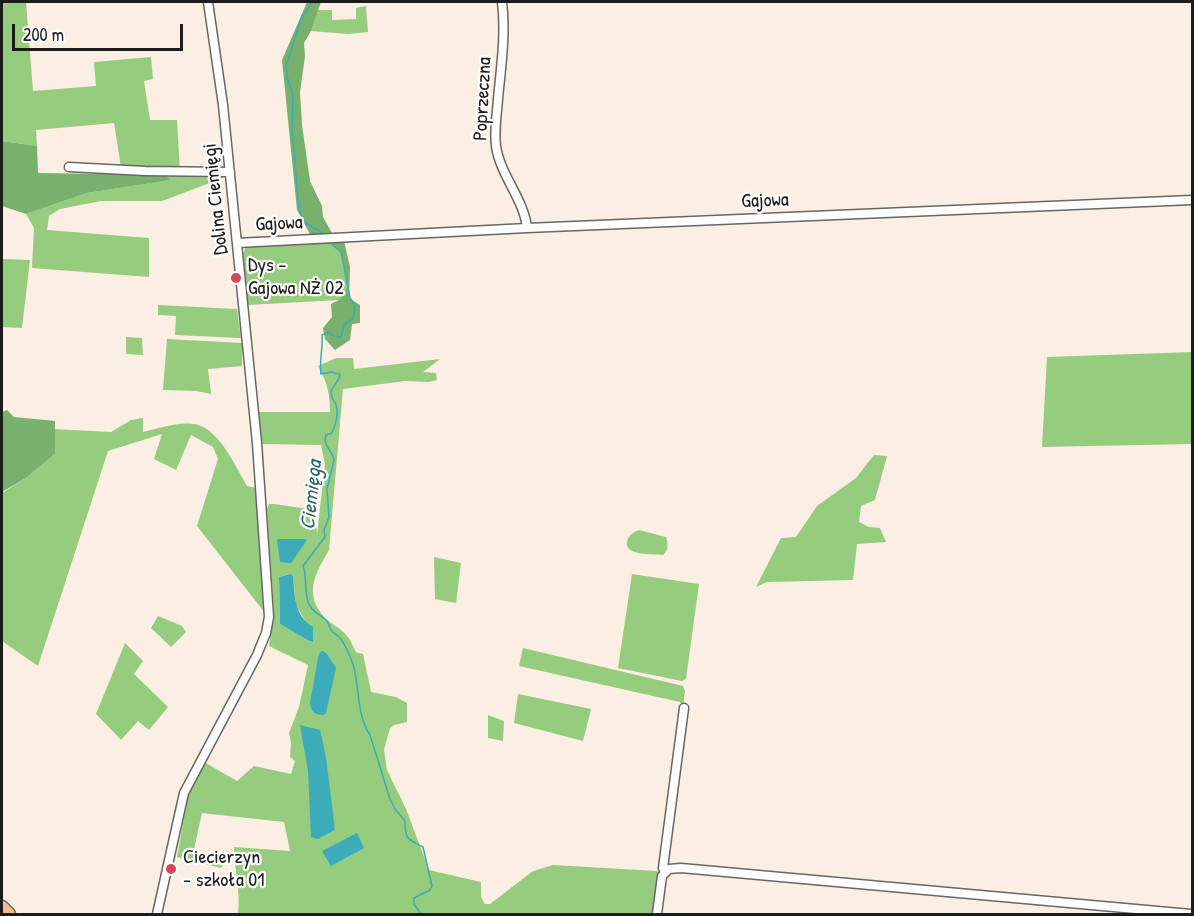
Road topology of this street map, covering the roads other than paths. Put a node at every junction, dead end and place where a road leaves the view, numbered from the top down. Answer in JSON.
{"nodes":[{"id":1,"x":208,"y":2,"type":"edge"},
{"id":2,"x":502,"y":2,"type":"edge"},
{"id":3,"x":69,"y":167,"type":"dead end"},
{"id":4,"x":230,"y":172,"type":"junction"},
{"id":5,"x":1192,"y":200,"type":"edge"},
{"id":6,"x":527,"y":228,"type":"junction"},
{"id":7,"x":237,"y":243,"type":"junction"},
{"id":8,"x":684,"y":708,"type":"dead end"},
{"id":9,"x":665,"y":872,"type":"junction"},
{"id":10,"x":2,"y":907,"type":"edge"},
{"id":11,"x":9,"y":915,"type":"edge"},
{"id":12,"x":157,"y":915,"type":"edge"},
{"id":13,"x":657,"y":915,"type":"edge"},
{"id":14,"x":1191,"y":915,"type":"edge"}],
"edges":[{"from":1,"to":4,"type":"street","name":"Dolina Ciemięgi"},
{"from":2,"to":6,"type":"street","name":"Poprzeczna"},
{"from":3,"to":4,"type":"street"},
{"from":4,"to":7,"type":"street","name":"Dolina Ciemięgi"},
{"from":5,"to":6,"type":"street","name":"Gajowa"},
{"from":6,"to":7,"type":"street","name":"Gajowa"},
{"from":7,"to":12,"type":"street","name":"Dolina Ciemięgi"},
{"from":8,"to":9,"type":"street"},
{"from":9,"to":13,"type":"street"},
{"from":9,"to":14,"type":"street"},
{"from":10,"to":11,"type":"highway"}]}
